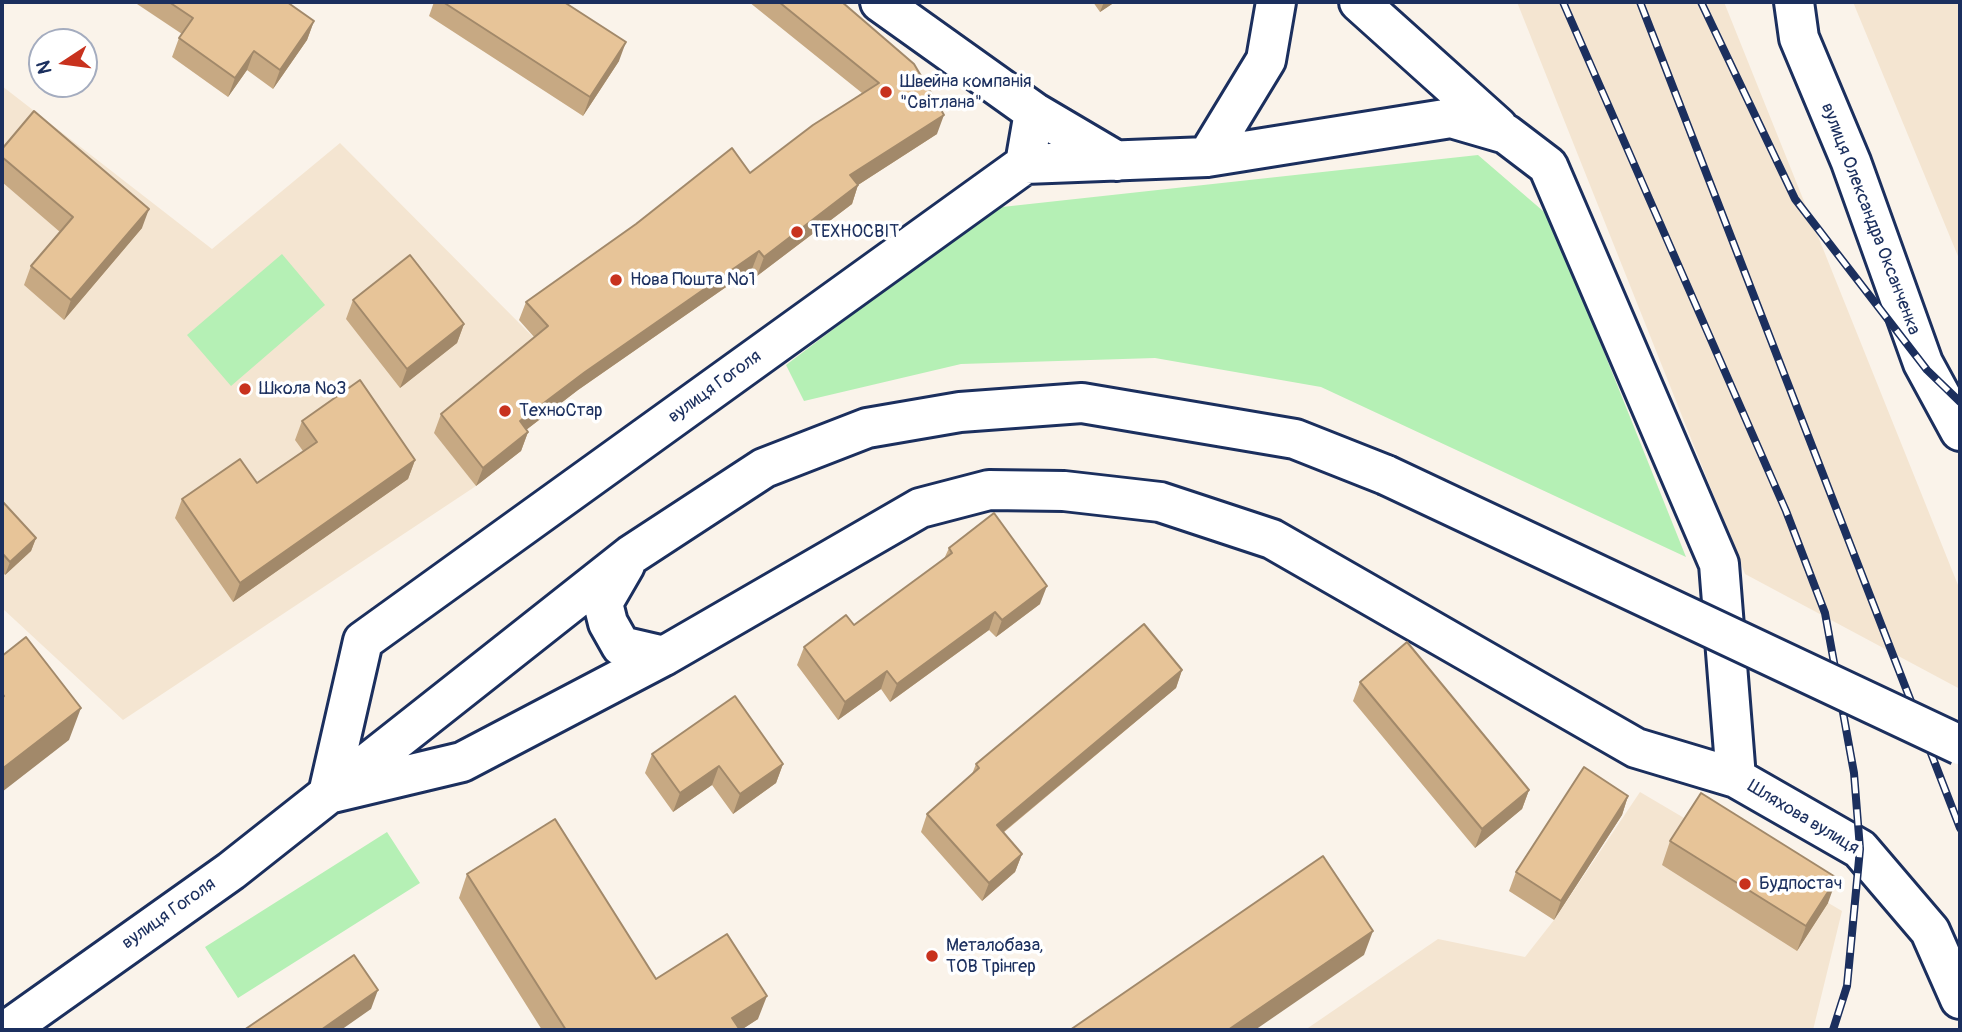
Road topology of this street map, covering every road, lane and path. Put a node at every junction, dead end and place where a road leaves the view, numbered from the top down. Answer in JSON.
{"nodes":[{"id":1,"x":880,"y":2,"type":"edge"},
{"id":2,"x":1276,"y":2,"type":"edge"},
{"id":3,"x":1359,"y":2,"type":"edge"},
{"id":4,"x":1794,"y":2,"type":"edge"},
{"id":5,"x":1034,"y":112,"type":"junction"},
{"id":6,"x":1506,"y":134,"type":"junction"},
{"id":7,"x":1207,"y":157,"type":"junction"},
{"id":8,"x":1117,"y":161,"type":"junction"},
{"id":9,"x":1025,"y":163,"type":"junction"},
{"id":10,"x":1960,"y":431,"type":"edge"},
{"id":11,"x":631,"y":555,"type":"junction"},
{"id":12,"x":363,"y":641,"type":"junction"},
{"id":13,"x":664,"y":656,"type":"junction"},
{"id":14,"x":432,"y":710,"type":"junction"},
{"id":15,"x":1960,"y":745,"type":"edge"},
{"id":16,"x":1735,"y":778,"type":"junction"},
{"id":17,"x":328,"y":794,"type":"junction"},
{"id":18,"x":1960,"y":999,"type":"edge"},
{"id":19,"x":7,"y":1030,"type":"edge"}],
"edges":[{"from":1,"to":5,"type":"street"},
{"from":2,"to":7,"type":"street"},
{"from":3,"to":6,"type":"street"},
{"from":4,"to":10,"type":"street","name":"вулиця Олександра Оксанченка"},
{"from":5,"to":8,"type":"street"},
{"from":5,"to":9,"type":"street"},
{"from":6,"to":7,"type":"street"},
{"from":6,"to":16,"type":"street"},
{"from":7,"to":8,"type":"street"},
{"from":8,"to":9,"type":"street"},
{"from":9,"to":12,"type":"street","name":"вулиця Гоголя"},
{"from":11,"to":13,"type":"street","name":"вулиця Гоголя"},
{"from":11,"to":14,"type":"street","name":"вулиця Гоголя"},
{"from":11,"to":15,"type":"street","name":"вулиця Гоголя","bridge":true},
{"from":12,"to":14,"type":"street","name":"вулиця Гоголя"},
{"from":12,"to":17,"type":"street"},
{"from":13,"to":16,"type":"street","name":"Шляхова вулиця"},
{"from":13,"to":17,"type":"street","name":"вулиця Гоголя"},
{"from":14,"to":17,"type":"street","name":"вулиця Гоголя"},
{"from":16,"to":18,"type":"street","name":"Шляхова вулиця"},
{"from":17,"to":19,"type":"street","name":"вулиця Гоголя"}]}
